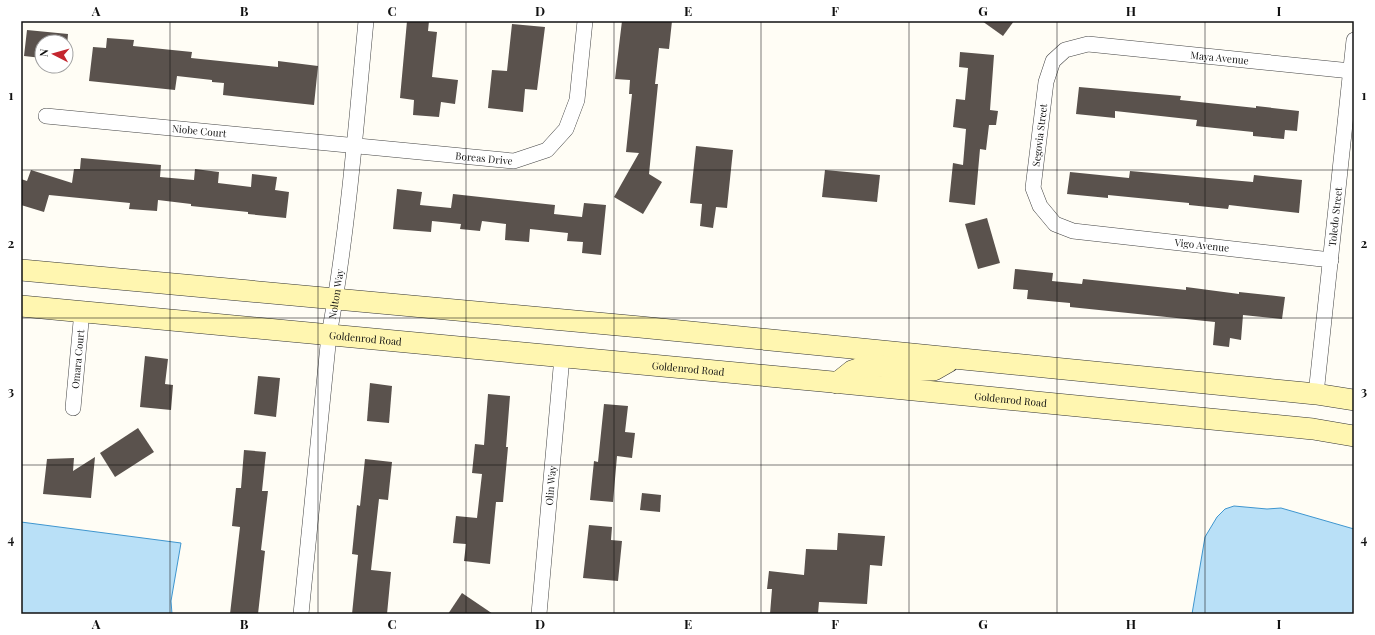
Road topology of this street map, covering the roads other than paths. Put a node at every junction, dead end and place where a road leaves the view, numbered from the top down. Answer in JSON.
{"nodes":[{"id":1,"x":366,"y":21,"type":"edge"},
{"id":2,"x":585,"y":21,"type":"edge"},
{"id":3,"x":1354,"y":40,"type":"edge"},
{"id":4,"x":1088,"y":44,"type":"joint"},
{"id":5,"x":1351,"y":71,"type":"junction"},
{"id":6,"x":46,"y":116,"type":"dead end"},
{"id":7,"x":354,"y":146,"type":"junction"},
{"id":8,"x":1073,"y":231,"type":"joint"},
{"id":9,"x":1332,"y":260,"type":"junction"},
{"id":10,"x":21,"y":270,"type":"edge"},
{"id":11,"x":335,"y":300,"type":"junction"},
{"id":12,"x":21,"y":306,"type":"edge"},
{"id":13,"x":82,"y":311,"type":"junction"},
{"id":14,"x":329,"y":335,"type":"junction"},
{"id":15,"x":562,"y":357,"type":"junction"},
{"id":16,"x":954,"y":358,"type":"junction"},
{"id":17,"x":837,"y":382,"type":"junction"},
{"id":18,"x":1316,"y":394,"type":"junction"},
{"id":19,"x":1354,"y":400,"type":"edge"},
{"id":20,"x":73,"y":408,"type":"dead end"},
{"id":21,"x":1354,"y":436,"type":"edge"},
{"id":22,"x":301,"y":614,"type":"edge"},
{"id":23,"x":539,"y":614,"type":"edge"}],
"edges":[{"from":1,"to":7,"type":"street","name":"Nolton Way"},
{"from":2,"to":7,"type":"street","name":"Boreas Drive"},
{"from":3,"to":5,"type":"street","name":"Toledo Street"},
{"from":4,"to":5,"type":"street","name":"Maya Avenue"},
{"from":4,"to":8,"type":"street","name":"Segovia Street"},
{"from":5,"to":9,"type":"street","name":"Toledo Street"},
{"from":6,"to":7,"type":"street","name":"Niobe Court"},
{"from":7,"to":11,"type":"street","name":"Nolton Way"},
{"from":8,"to":9,"type":"street","name":"Vigo Avenue"},
{"from":9,"to":18,"type":"street","name":"Toledo Street"},
{"from":10,"to":11,"type":"main road"},
{"from":11,"to":14,"type":"street","name":"Nolton Way"},
{"from":11,"to":16,"type":"main road"},
{"from":12,"to":13,"type":"main road","name":"Goldenrod Road"},
{"from":13,"to":14,"type":"main road","name":"Goldenrod Road"},
{"from":13,"to":20,"type":"street","name":"Omara Court"},
{"from":14,"to":15,"type":"main road","name":"Goldenrod Road"},
{"from":14,"to":22,"type":"street","name":"Nolton Way"},
{"from":15,"to":17,"type":"main road","name":"Goldenrod Road"},
{"from":15,"to":23,"type":"street","name":"Olin Way"},
{"from":16,"to":17,"type":"main road"},
{"from":16,"to":18,"type":"main road"},
{"from":17,"to":21,"type":"main road","name":"Goldenrod Road"},
{"from":18,"to":19,"type":"main road"}]}
